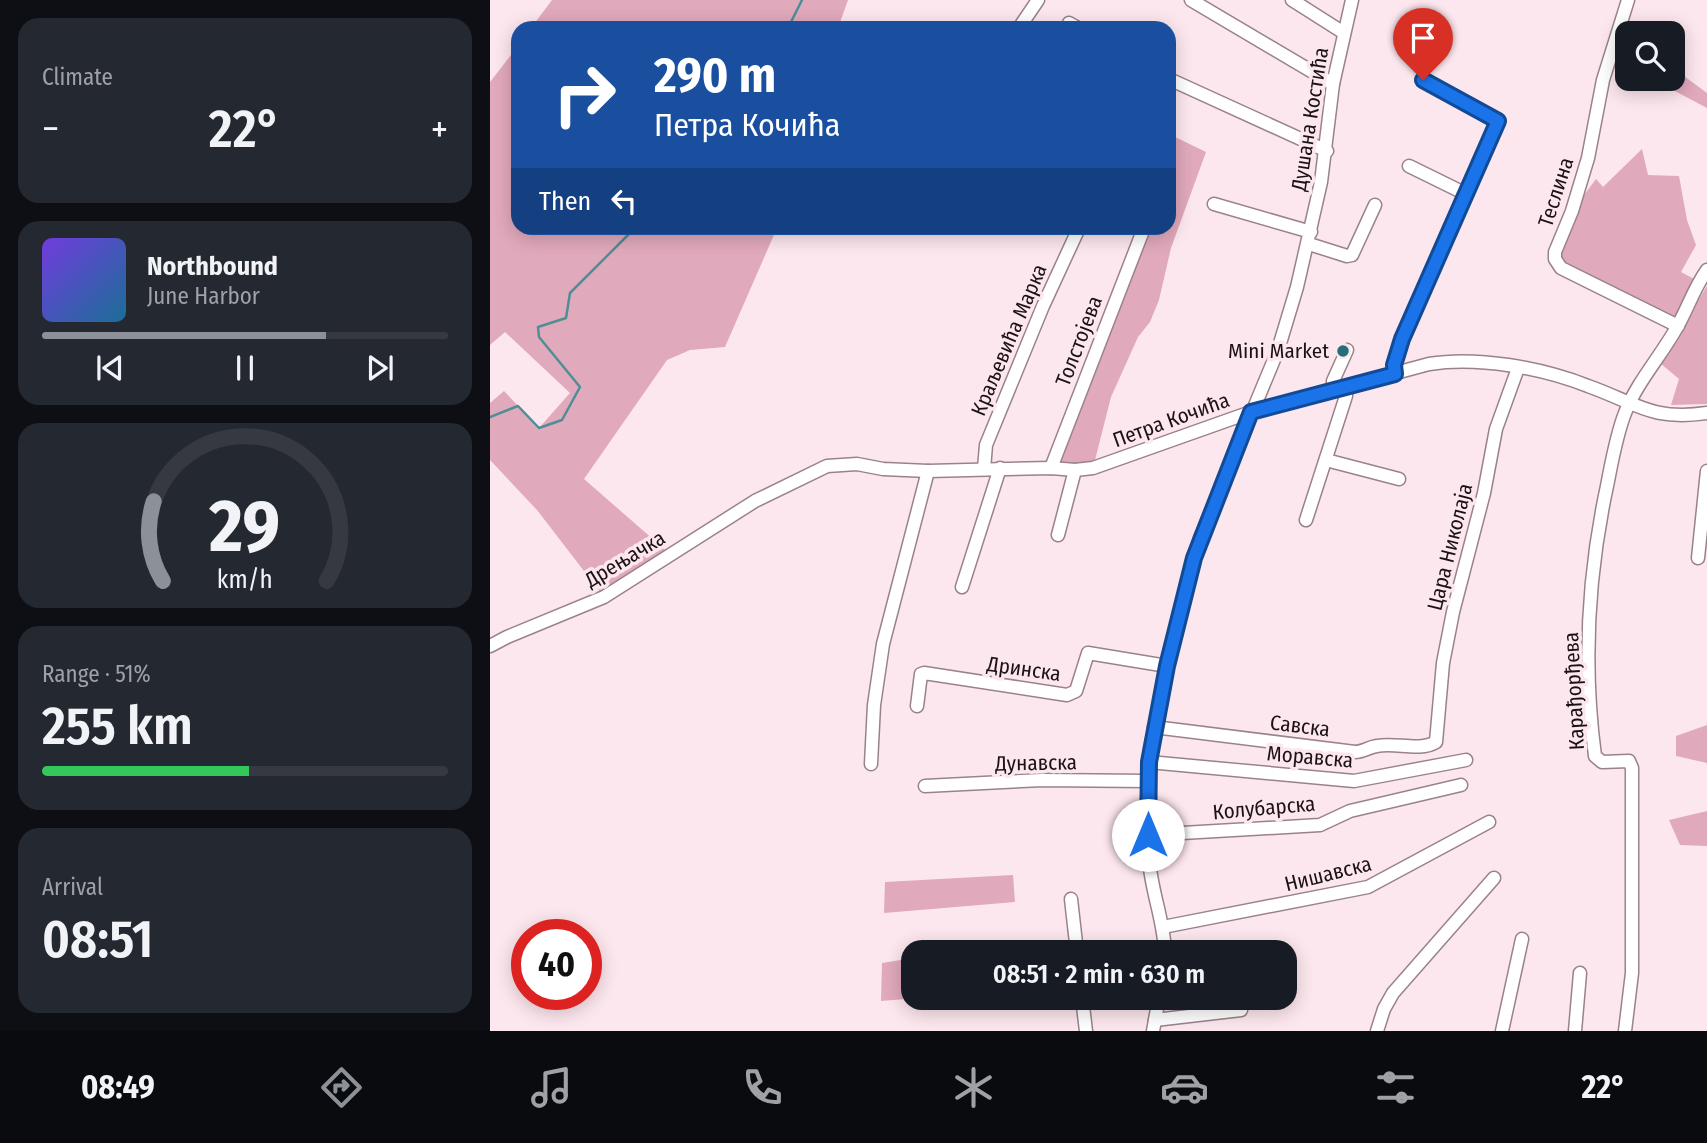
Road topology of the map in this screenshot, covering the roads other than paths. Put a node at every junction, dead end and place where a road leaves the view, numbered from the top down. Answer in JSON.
{"nodes":[{"id":1,"x":1038,"y":0,"type":"edge"},
{"id":2,"x":1191,"y":0,"type":"edge"},
{"id":3,"x":1292,"y":0,"type":"edge"},
{"id":4,"x":1352,"y":0,"type":"edge"},
{"id":5,"x":1628,"y":0,"type":"edge"},
{"id":6,"x":1024,"y":21,"type":"edge"},
{"id":7,"x":1344,"y":33,"type":"junction"},
{"id":8,"x":1423,"y":80,"type":"dead end"},
{"id":9,"x":1176,"y":82,"type":"edge"},
{"id":10,"x":1333,"y":83,"type":"junction"},
{"id":11,"x":1326,"y":151,"type":"junction"},
{"id":12,"x":1409,"y":166,"type":"dead end"},
{"id":13,"x":1466,"y":194,"type":"junction"},
{"id":14,"x":1214,"y":204,"type":"dead end"},
{"id":15,"x":1376,"y":205,"type":"dead end"},
{"id":16,"x":1076,"y":235,"type":"edge"},
{"id":17,"x":1141,"y":235,"type":"edge"},
{"id":18,"x":1310,"y":238,"type":"junction"},
{"id":19,"x":1707,"y":270,"type":"edge"},
{"id":20,"x":1678,"y":326,"type":"junction"},
{"id":21,"x":1347,"y":350,"type":"dead end"},
{"id":22,"x":1518,"y":368,"type":"junction"},
{"id":23,"x":1395,"y":374,"type":"junction"},
{"id":24,"x":1340,"y":389,"type":"junction"},
{"id":25,"x":1628,"y":404,"type":"junction"},
{"id":26,"x":1251,"y":412,"type":"junction"},
{"id":27,"x":1707,"y":413,"type":"edge"},
{"id":28,"x":1326,"y":460,"type":"junction"},
{"id":29,"x":1000,"y":468,"type":"junction"},
{"id":30,"x":1051,"y":468,"type":"junction"},
{"id":31,"x":984,"y":469,"type":"junction"},
{"id":32,"x":1075,"y":470,"type":"junction"},
{"id":33,"x":928,"y":471,"type":"junction"},
{"id":34,"x":1707,"y":471,"type":"edge"},
{"id":35,"x":1399,"y":479,"type":"dead end"},
{"id":36,"x":772,"y":491,"type":"joint"},
{"id":37,"x":1306,"y":520,"type":"dead end"},
{"id":38,"x":1058,"y":535,"type":"dead end"},
{"id":39,"x":1698,"y":558,"type":"dead end"},
{"id":40,"x":962,"y":587,"type":"dead end"},
{"id":41,"x":490,"y":646,"type":"edge"},
{"id":42,"x":1167,"y":666,"type":"junction"},
{"id":43,"x":917,"y":706,"type":"dead end"},
{"id":44,"x":1154,"y":727,"type":"junction"},
{"id":45,"x":1438,"y":739,"type":"joint"},
{"id":46,"x":1466,"y":760,"type":"dead end"},
{"id":47,"x":1149,"y":762,"type":"junction"},
{"id":48,"x":871,"y":764,"type":"dead end"},
{"id":49,"x":1148,"y":781,"type":"junction"},
{"id":50,"x":925,"y":786,"type":"dead end"},
{"id":51,"x":1461,"y":786,"type":"dead end"},
{"id":52,"x":1489,"y":822,"type":"dead end"},
{"id":53,"x":1148,"y":835,"type":"junction"},
{"id":54,"x":1494,"y":878,"type":"dead end"},
{"id":55,"x":1071,"y":899,"type":"dead end"},
{"id":56,"x":1163,"y":927,"type":"junction"},
{"id":57,"x":1522,"y":939,"type":"dead end"},
{"id":58,"x":1076,"y":940,"type":"edge"},
{"id":59,"x":1164,"y":940,"type":"edge"},
{"id":60,"x":1580,"y":973,"type":"dead end"},
{"id":61,"x":1083,"y":1010,"type":"edge"},
{"id":62,"x":1241,"y":1010,"type":"dead end"},
{"id":63,"x":1154,"y":1025,"type":"edge"},
{"id":64,"x":1086,"y":1031,"type":"edge"},
{"id":65,"x":1377,"y":1031,"type":"edge"},
{"id":66,"x":1502,"y":1031,"type":"edge"},
{"id":67,"x":1575,"y":1031,"type":"edge"},
{"id":68,"x":1625,"y":1031,"type":"edge"}],
"edges":[{"from":1,"to":6,"type":"street"},
{"from":2,"to":10,"type":"street"},
{"from":3,"to":7,"type":"street"},
{"from":4,"to":7,"type":"street","name":"Душана Костића"},
{"from":5,"to":20,"type":"street","name":"Теслина"},
{"from":7,"to":10,"type":"street","name":"Душана Костића"},
{"from":8,"to":13,"type":"street"},
{"from":9,"to":11,"type":"street"},
{"from":10,"to":11,"type":"street","name":"Душана Костића"},
{"from":11,"to":18,"type":"street","name":"Душана Костића"},
{"from":12,"to":13,"type":"street"},
{"from":13,"to":23,"type":"street"},
{"from":14,"to":18,"type":"street"},
{"from":15,"to":18,"type":"street"},
{"from":16,"to":31,"type":"street","name":"Краљевића Марка"},
{"from":17,"to":30,"type":"street","name":"Толстојева"},
{"from":18,"to":26,"type":"street","name":"Душана Костића"},
{"from":19,"to":20,"type":"street"},
{"from":20,"to":25,"type":"street"},
{"from":21,"to":24,"type":"street"},
{"from":22,"to":23,"type":"street","name":"Петра Кочића"},
{"from":22,"to":25,"type":"street","name":"Петра Кочића"},
{"from":22,"to":45,"type":"street","name":"Цара Николаја"},
{"from":23,"to":24,"type":"street","name":"Петра Кочића"},
{"from":24,"to":26,"type":"street","name":"Петра Кочића"},
{"from":24,"to":28,"type":"street"},
{"from":25,"to":27,"type":"street","name":"Петра Кочића"},
{"from":25,"to":68,"type":"street","name":"Карађорђева"},
{"from":26,"to":32,"type":"street","name":"Петра Кочића"},
{"from":26,"to":42,"type":"street","name":"Душана Костића"},
{"from":28,"to":35,"type":"street"},
{"from":28,"to":37,"type":"street"},
{"from":29,"to":30,"type":"street","name":"Петра Кочића"},
{"from":29,"to":31,"type":"street","name":"Петра Кочића"},
{"from":29,"to":40,"type":"street"},
{"from":30,"to":32,"type":"street","name":"Петра Кочића"},
{"from":31,"to":33,"type":"street","name":"Петра Кочића"},
{"from":32,"to":38,"type":"street"},
{"from":33,"to":36,"type":"street","name":"Петра Кочића"},
{"from":33,"to":48,"type":"street"},
{"from":34,"to":39,"type":"street"},
{"from":36,"to":41,"type":"street","name":"Дрењачка"},
{"from":42,"to":43,"type":"street","name":"Дринска"},
{"from":42,"to":44,"type":"street","name":"Душана Костића"},
{"from":44,"to":45,"type":"street","name":"Савска"},
{"from":44,"to":47,"type":"street","name":"Душана Костића"},
{"from":46,"to":47,"type":"street","name":"Моравска"},
{"from":47,"to":49,"type":"street","name":"Душана Костића"},
{"from":49,"to":50,"type":"street","name":"Дунавска"},
{"from":49,"to":53,"type":"street","name":"Душана Костића"},
{"from":51,"to":53,"type":"street","name":"Колубарска"},
{"from":52,"to":56,"type":"street","name":"Нишавска"},
{"from":53,"to":56,"type":"street","name":"Душана Костића"},
{"from":54,"to":65,"type":"street"},
{"from":55,"to":58,"type":"street"},
{"from":56,"to":59,"type":"street","name":"Душана Костића"},
{"from":57,"to":66,"type":"street"},
{"from":60,"to":67,"type":"street"},
{"from":61,"to":64,"type":"street"},
{"from":62,"to":63,"type":"street"}]}
